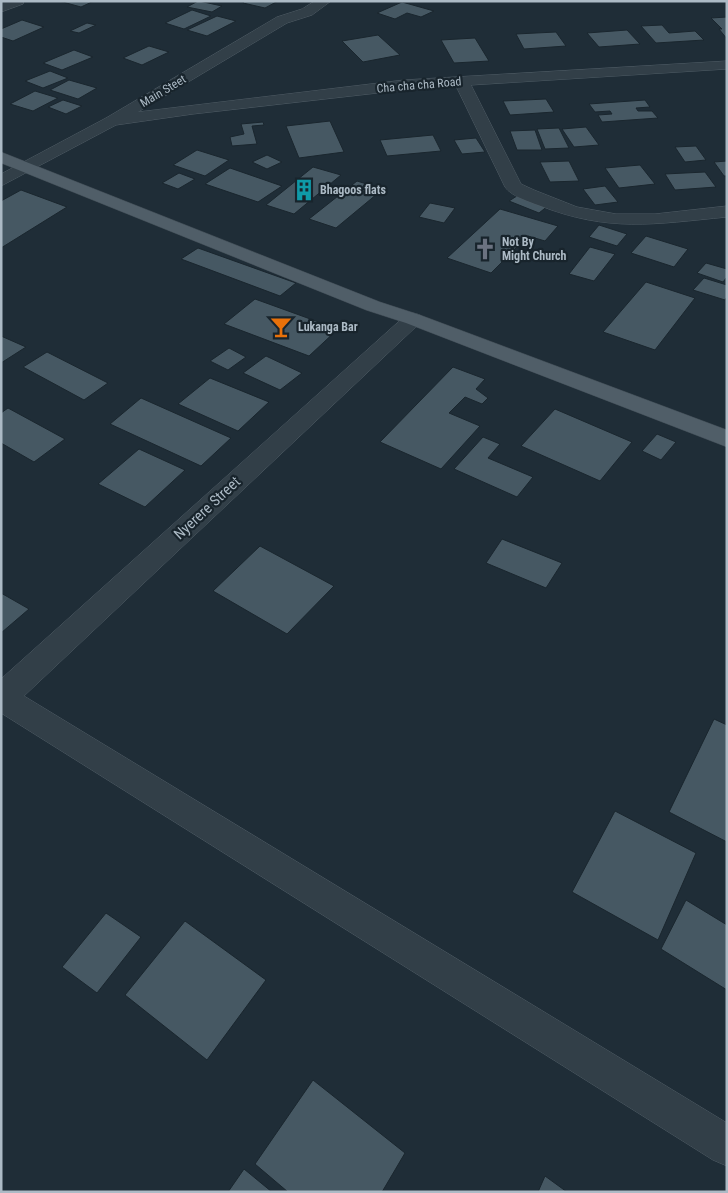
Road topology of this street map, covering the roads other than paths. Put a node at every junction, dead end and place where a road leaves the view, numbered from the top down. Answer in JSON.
{"nodes":[{"id":1,"x":18,"y":1,"type":"edge"},
{"id":2,"x":325,"y":1,"type":"edge"},
{"id":3,"x":1,"y":8,"type":"edge"},
{"id":4,"x":727,"y":65,"type":"edge"},
{"id":5,"x":461,"y":82,"type":"junction"},
{"id":6,"x":112,"y":121,"type":"junction"},
{"id":7,"x":1,"y":157,"type":"edge"},
{"id":8,"x":27,"y":167,"type":"junction"},
{"id":9,"x":1,"y":181,"type":"edge"},
{"id":10,"x":727,"y":211,"type":"edge"},
{"id":11,"x":691,"y":215,"type":"junction"},
{"id":12,"x":727,"y":224,"type":"edge"},
{"id":13,"x":412,"y":319,"type":"junction"},
{"id":14,"x":727,"y":438,"type":"edge"},
{"id":15,"x":2,"y":698,"type":"edge"},
{"id":16,"x":727,"y":1146,"type":"edge"}],
"edges":[{"from":1,"to":3,"type":"street"},
{"from":2,"to":6,"type":"street","name":"Main Steet"},
{"from":4,"to":5,"type":"street","name":"Cha cha cha Road"},
{"from":5,"to":6,"type":"street","name":"Cha cha cha Road"},
{"from":5,"to":11,"type":"street"},
{"from":6,"to":8,"type":"street","name":"Main Steet"},
{"from":7,"to":8,"type":"main road"},
{"from":8,"to":9,"type":"street","name":"Main Steet"},
{"from":8,"to":13,"type":"main road"},
{"from":10,"to":11,"type":"street"},
{"from":11,"to":12,"type":"street"},
{"from":13,"to":14,"type":"main road"},
{"from":13,"to":15,"type":"street","name":"Nyerere Street"},
{"from":15,"to":16,"type":"street"}]}
